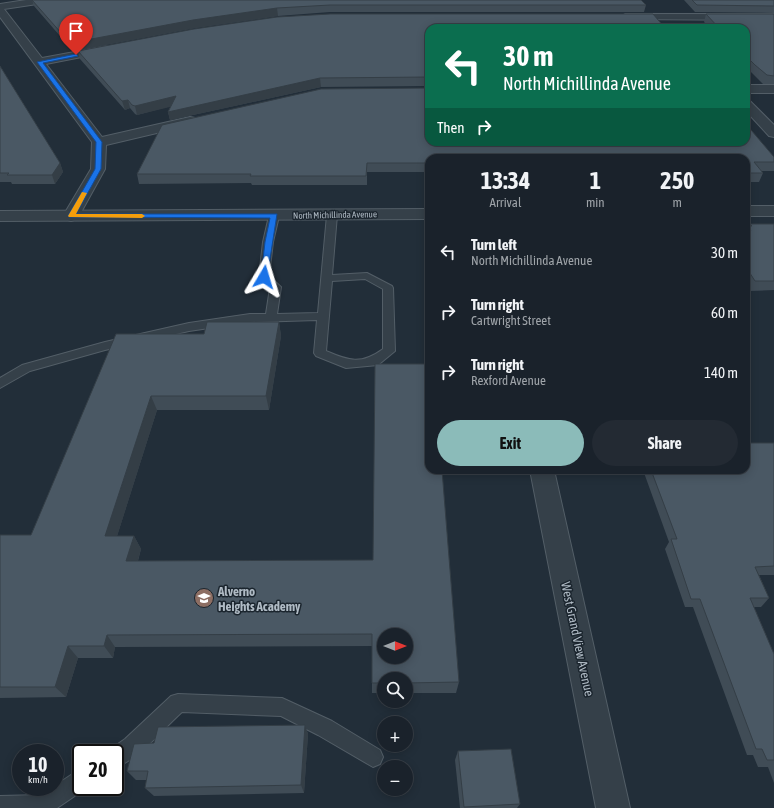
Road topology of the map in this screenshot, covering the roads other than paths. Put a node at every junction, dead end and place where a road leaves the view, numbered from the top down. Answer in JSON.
{"nodes":[{"id":1,"x":44,"y":0,"type":"edge"},
{"id":2,"x":0,"y":7,"type":"edge"},
{"id":3,"x":658,"y":9,"type":"dead end"},
{"id":4,"x":0,"y":10,"type":"edge"},
{"id":5,"x":774,"y":16,"type":"edge"},
{"id":6,"x":616,"y":17,"type":"edge"},
{"id":7,"x":666,"y":17,"type":"junction"},
{"id":8,"x":672,"y":24,"type":"edge"},
{"id":9,"x":113,"y":48,"type":"edge"},
{"id":10,"x":40,"y":62,"type":"junction"},
{"id":11,"x":750,"y":89,"type":"edge"},
{"id":12,"x":774,"y":89,"type":"edge"},
{"id":13,"x":750,"y":108,"type":"edge"},
{"id":14,"x":204,"y":118,"type":"edge"},
{"id":15,"x":774,"y":133,"type":"edge"},
{"id":16,"x":99,"y":142,"type":"junction"},
{"id":17,"x":750,"y":211,"type":"edge"},
{"id":18,"x":774,"y":211,"type":"edge"},
{"id":19,"x":425,"y":214,"type":"edge"},
{"id":20,"x":332,"y":215,"type":"junction"},
{"id":21,"x":0,"y":216,"type":"edge"},
{"id":22,"x":71,"y":216,"type":"junction"},
{"id":23,"x":274,"y":216,"type":"junction"},
{"id":24,"x":327,"y":278,"type":"junction"},
{"id":25,"x":324,"y":316,"type":"junction"},
{"id":26,"x":271,"y":317,"type":"junction"},
{"id":27,"x":0,"y":384,"type":"edge"},
{"id":28,"x":543,"y":474,"type":"edge"},
{"id":29,"x":124,"y":752,"type":"edge"},
{"id":30,"x":373,"y":757,"type":"dead end"},
{"id":31,"x":72,"y":786,"type":"edge"},
{"id":32,"x":0,"y":806,"type":"edge"},
{"id":33,"x":613,"y":808,"type":"edge"}],
"edges":[{"from":1,"to":2,"type":"street"},
{"from":3,"to":7,"type":"street"},
{"from":4,"to":10,"type":"street"},
{"from":5,"to":7,"type":"street"},
{"from":6,"to":7,"type":"street"},
{"from":7,"to":8,"type":"street"},
{"from":9,"to":10,"type":"street"},
{"from":10,"to":16,"type":"street"},
{"from":11,"to":12,"type":"street"},
{"from":13,"to":15,"type":"street"},
{"from":14,"to":16,"type":"street"},
{"from":16,"to":22,"type":"street"},
{"from":17,"to":18,"type":"street"},
{"from":19,"to":20,"type":"street","name":"North Michillinda Avenue"},
{"from":20,"to":23,"type":"street","name":"North Michillinda Avenue"},
{"from":20,"to":24,"type":"lane"},
{"from":21,"to":22,"type":"street","name":"North Michillinda Avenue"},
{"from":22,"to":23,"type":"street","name":"North Michillinda Avenue"},
{"from":23,"to":26,"type":"lane"},
{"from":24,"to":25,"type":"lane"},
{"from":24,"to":25,"type":"lane"},
{"from":25,"to":26,"type":"lane"},
{"from":26,"to":27,"type":"lane"},
{"from":28,"to":33,"type":"street","name":"West Grand View Avenue"},
{"from":29,"to":30,"type":"lane"},
{"from":31,"to":32,"type":"lane"}]}
